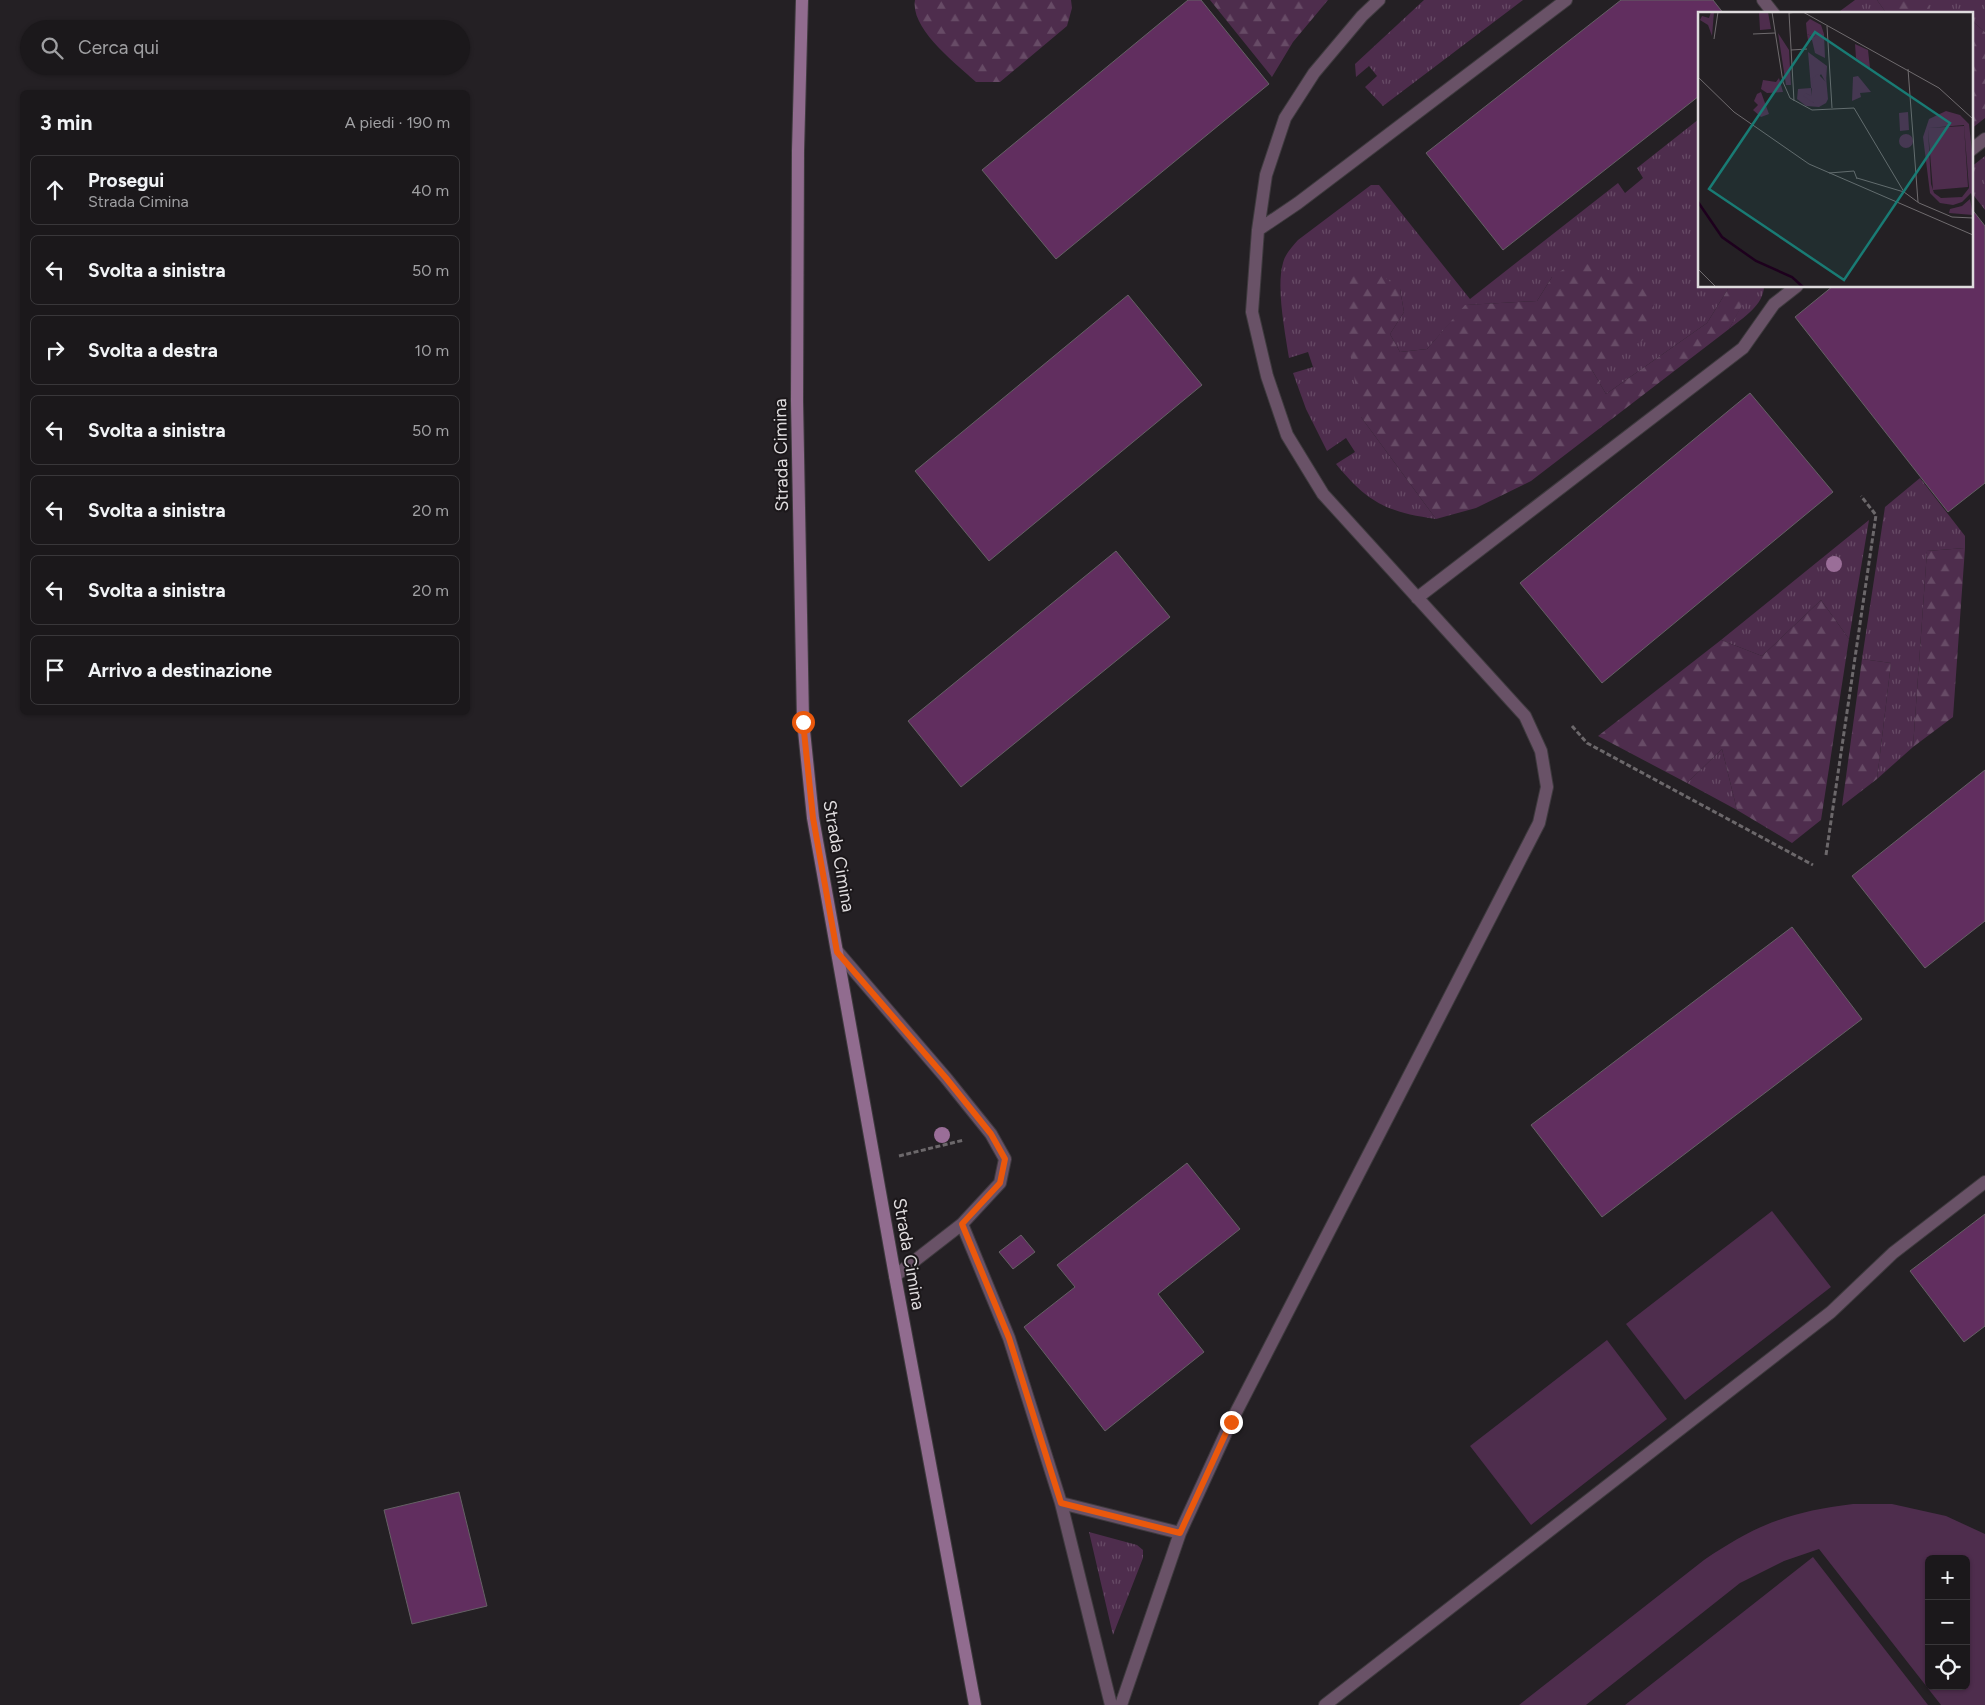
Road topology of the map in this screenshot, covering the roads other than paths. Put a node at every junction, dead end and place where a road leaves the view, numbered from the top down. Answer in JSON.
{"nodes":[{"id":1,"x":802,"y":0,"type":"edge"},
{"id":2,"x":1379,"y":0,"type":"edge"},
{"id":3,"x":1566,"y":0,"type":"edge"},
{"id":4,"x":1763,"y":0,"type":"edge"},
{"id":5,"x":1772,"y":12,"type":"edge"},
{"id":6,"x":1985,"y":139,"type":"edge"},
{"id":7,"x":1972,"y":149,"type":"edge"},
{"id":8,"x":1258,"y":230,"type":"junction"},
{"id":9,"x":1794,"y":288,"type":"edge"},
{"id":10,"x":1417,"y":598,"type":"junction"},
{"id":11,"x":837,"y":952,"type":"junction"},
{"id":12,"x":1985,"y":1182,"type":"edge"},
{"id":13,"x":962,"y":1224,"type":"junction"},
{"id":14,"x":894,"y":1276,"type":"junction"},
{"id":15,"x":1061,"y":1503,"type":"junction"},
{"id":16,"x":1180,"y":1533,"type":"junction"},
{"id":17,"x":975,"y":1705,"type":"edge"},
{"id":18,"x":1111,"y":1705,"type":"edge"},
{"id":19,"x":1121,"y":1705,"type":"edge"},
{"id":20,"x":1325,"y":1705,"type":"edge"}],
"edges":[{"from":1,"to":11,"type":"main road","name":"Strada Cimina"},
{"from":2,"to":8,"type":"lane"},
{"from":3,"to":8,"type":"lane"},
{"from":4,"to":5,"type":"lane"},
{"from":6,"to":7,"type":"lane"},
{"from":8,"to":10,"type":"lane"},
{"from":9,"to":10,"type":"lane"},
{"from":10,"to":16,"type":"lane"},
{"from":11,"to":13,"type":"lane"},
{"from":11,"to":14,"type":"main road","name":"Strada Cimina"},
{"from":12,"to":20,"type":"lane"},
{"from":13,"to":14,"type":"lane"},
{"from":13,"to":15,"type":"lane"},
{"from":14,"to":17,"type":"main road","name":"Strada Cimina"},
{"from":15,"to":16,"type":"lane"},
{"from":15,"to":18,"type":"lane"},
{"from":16,"to":19,"type":"lane"}]}
